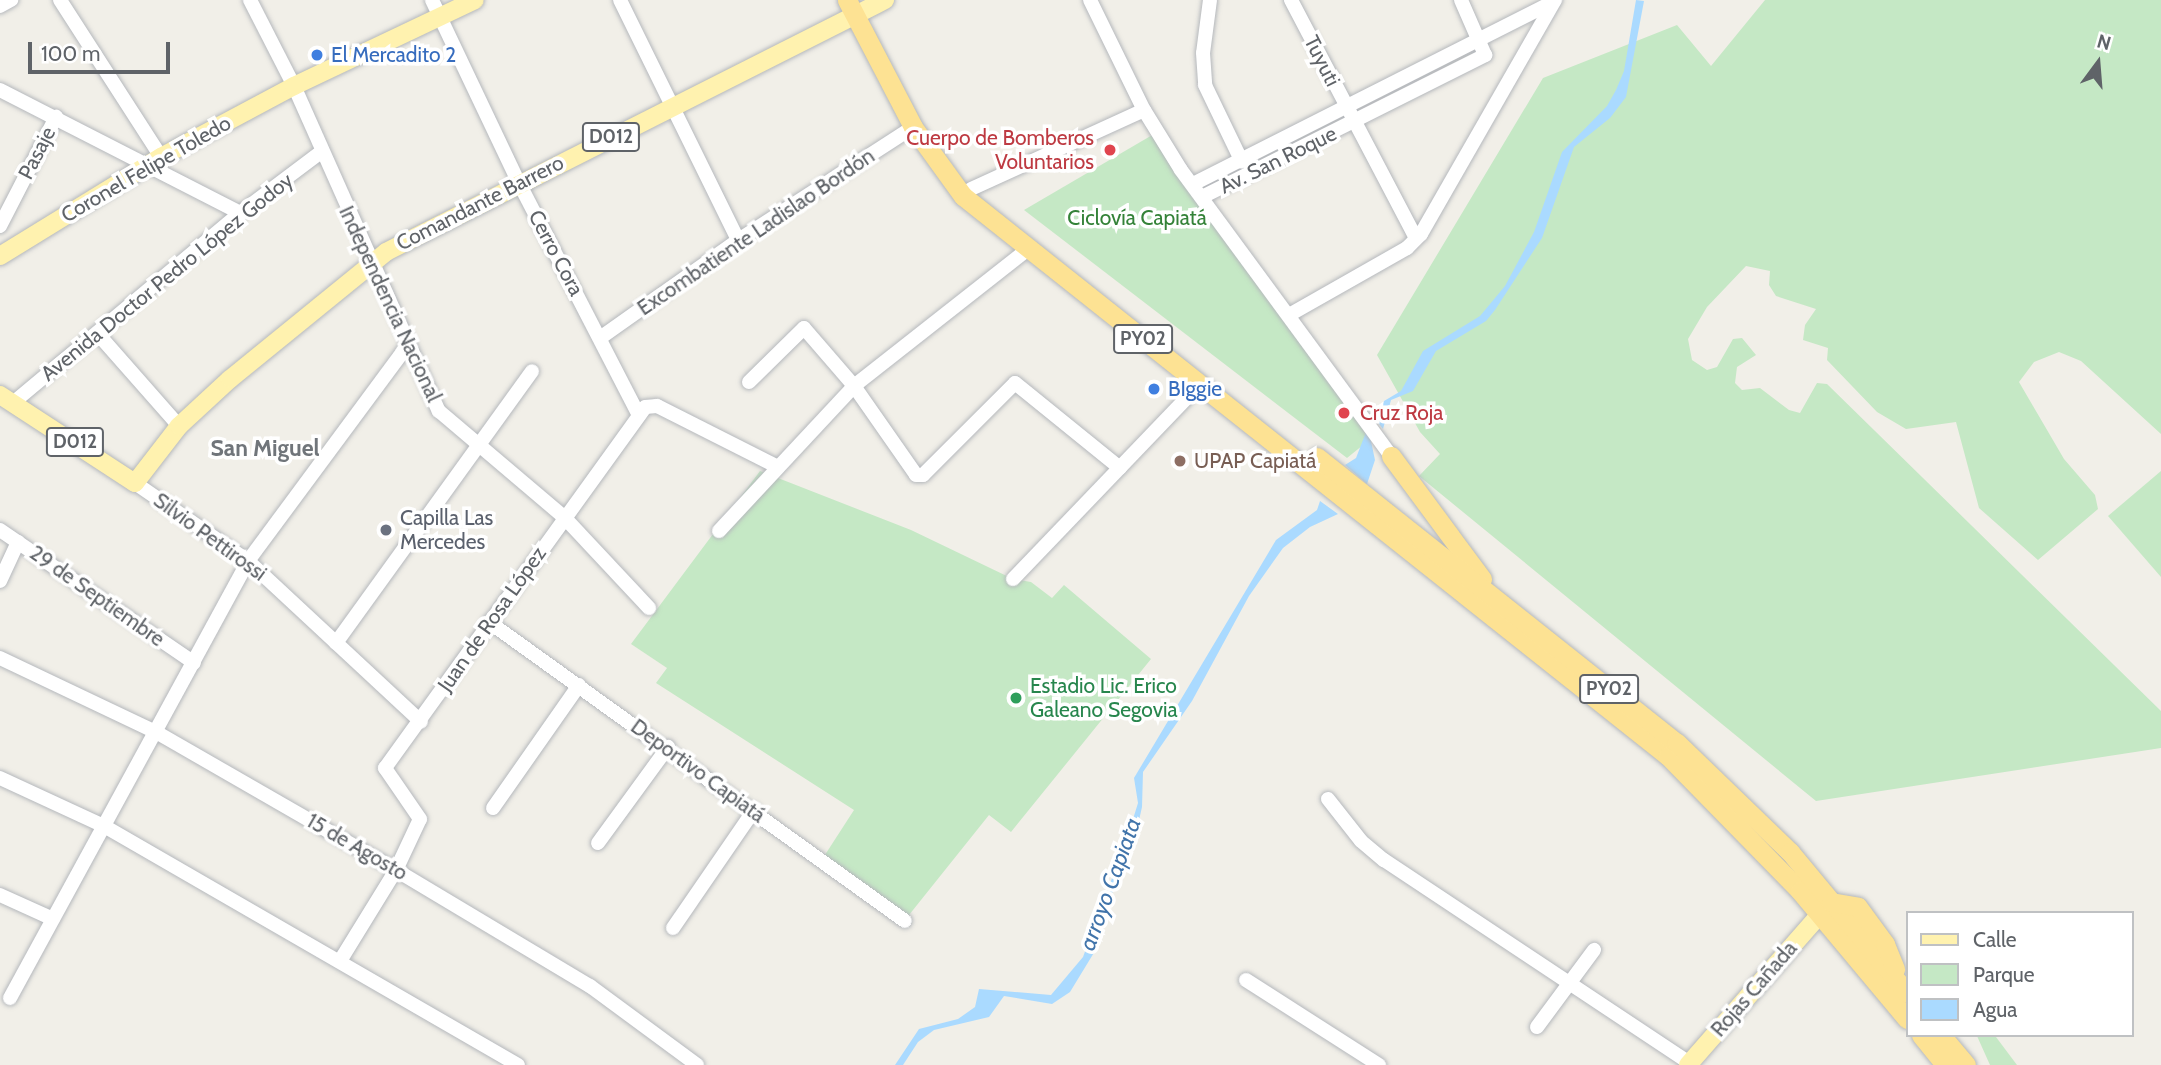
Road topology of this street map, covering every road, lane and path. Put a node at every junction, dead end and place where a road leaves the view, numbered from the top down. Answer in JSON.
{"nodes":[{"id":1,"x":11,"y":0,"type":"edge"},
{"id":2,"x":60,"y":0,"type":"edge"},
{"id":3,"x":250,"y":0,"type":"edge"},
{"id":4,"x":460,"y":0,"type":"edge"},
{"id":5,"x":475,"y":0,"type":"edge"},
{"id":6,"x":620,"y":0,"type":"edge"},
{"id":7,"x":885,"y":0,"type":"edge"},
{"id":8,"x":1090,"y":0,"type":"edge"},
{"id":9,"x":1210,"y":0,"type":"edge"},
{"id":10,"x":1291,"y":0,"type":"edge"},
{"id":11,"x":1461,"y":0,"type":"edge"},
{"id":12,"x":1554,"y":1,"type":"edge"},
{"id":13,"x":0,"y":6,"type":"edge"},
{"id":14,"x":856,"y":6,"type":"edge"},
{"id":15,"x":436,"y":7,"type":"edge"},
{"id":16,"x":1477,"y":39,"type":"junction"},
{"id":17,"x":294,"y":86,"type":"junction"},
{"id":18,"x":0,"y":90,"type":"edge"},
{"id":19,"x":673,"y":107,"type":"junction"},
{"id":20,"x":1346,"y":107,"type":"junction"},
{"id":21,"x":1144,"y":110,"type":"junction"},
{"id":22,"x":56,"y":117,"type":"junction"},
{"id":23,"x":1353,"y":122,"type":"junction"},
{"id":24,"x":913,"y":127,"type":"junction"},
{"id":25,"x":321,"y":152,"type":"junction"},
{"id":26,"x":154,"y":160,"type":"junction"},
{"id":27,"x":1242,"y":162,"type":"junction"},
{"id":28,"x":519,"y":183,"type":"junction"},
{"id":29,"x":1193,"y":184,"type":"junction"},
{"id":30,"x":971,"y":189,"type":"junction"},
{"id":31,"x":1202,"y":197,"type":"junction"},
{"id":32,"x":240,"y":213,"type":"junction"},
{"id":33,"x":0,"y":226,"type":"edge"},
{"id":34,"x":1416,"y":238,"type":"junction"},
{"id":35,"x":738,"y":240,"type":"junction"},
{"id":36,"x":1028,"y":249,"type":"junction"},
{"id":37,"x":0,"y":256,"type":"edge"},
{"id":38,"x":370,"y":262,"type":"junction"},
{"id":39,"x":1289,"y":315,"type":"junction"},
{"id":40,"x":97,"y":334,"type":"junction"},
{"id":41,"x":600,"y":338,"type":"junction"},
{"id":42,"x":407,"y":346,"type":"junction"},
{"id":43,"x":532,"y":371,"type":"dead end"},
{"id":44,"x":749,"y":382,"type":"dead end"},
{"id":45,"x":1200,"y":384,"type":"junction"},
{"id":46,"x":854,"y":386,"type":"junction"},
{"id":47,"x":7,"y":399,"type":"edge"},
{"id":48,"x":0,"y":414,"type":"edge"},
{"id":49,"x":639,"y":415,"type":"junction"},
{"id":50,"x":179,"y":426,"type":"junction"},
{"id":51,"x":477,"y":447,"type":"junction"},
{"id":52,"x":1391,"y":456,"type":"joint"},
{"id":53,"x":776,"y":466,"type":"junction"},
{"id":54,"x":1120,"y":468,"type":"junction"},
{"id":55,"x":1329,"y":474,"type":"junction"},
{"id":56,"x":135,"y":482,"type":"junction"},
{"id":57,"x":1364,"y":502,"type":"junction"},
{"id":58,"x":563,"y":516,"type":"junction"},
{"id":59,"x":0,"y":530,"type":"edge"},
{"id":60,"x":719,"y":531,"type":"dead end"},
{"id":61,"x":18,"y":542,"type":"junction"},
{"id":62,"x":248,"y":561,"type":"junction"},
{"id":63,"x":1013,"y":579,"type":"dead end"},
{"id":64,"x":0,"y":581,"type":"edge"},
{"id":65,"x":1505,"y":607,"type":"junction"},
{"id":66,"x":649,"y":608,"type":"dead end"},
{"id":67,"x":489,"y":622,"type":"junction"},
{"id":68,"x":336,"y":643,"type":"junction"},
{"id":69,"x":0,"y":658,"type":"edge"},
{"id":70,"x":194,"y":663,"type":"junction"},
{"id":71,"x":579,"y":684,"type":"junction"},
{"id":72,"x":421,"y":722,"type":"junction"},
{"id":73,"x":156,"y":732,"type":"junction"},
{"id":74,"x":668,"y":747,"type":"junction"},
{"id":75,"x":0,"y":778,"type":"edge"},
{"id":76,"x":1328,"y":799,"type":"dead end"},
{"id":77,"x":493,"y":808,"type":"dead end"},
{"id":78,"x":754,"y":810,"type":"junction"},
{"id":79,"x":104,"y":826,"type":"junction"},
{"id":80,"x":598,"y":843,"type":"dead end"},
{"id":81,"x":396,"y":870,"type":"junction"},
{"id":82,"x":0,"y":895,"type":"edge"},
{"id":83,"x":1825,"y":907,"type":"junction"},
{"id":84,"x":53,"y":919,"type":"junction"},
{"id":85,"x":905,"y":921,"type":"dead end"},
{"id":86,"x":673,"y":928,"type":"dead end"},
{"id":87,"x":1594,"y":950,"type":"dead end"},
{"id":88,"x":340,"y":961,"type":"junction"},
{"id":89,"x":1246,"y":980,"type":"dead end"},
{"id":90,"x":1567,"y":982,"type":"junction"},
{"id":91,"x":1905,"y":990,"type":"edge"},
{"id":92,"x":10,"y":998,"type":"dead end"},
{"id":93,"x":1906,"y":1018,"type":"edge"},
{"id":94,"x":1537,"y":1027,"type":"dead end"},
{"id":95,"x":1923,"y":1037,"type":"edge"},
{"id":96,"x":1943,"y":1037,"type":"edge"},
{"id":97,"x":1688,"y":1064,"type":"edge"},
{"id":98,"x":518,"y":1065,"type":"edge"},
{"id":99,"x":697,"y":1065,"type":"edge"},
{"id":100,"x":1379,"y":1065,"type":"edge"},
{"id":101,"x":1945,"y":1065,"type":"edge"},
{"id":102,"x":1966,"y":1065,"type":"edge"}],
"edges":[{"from":1,"to":13,"type":"street"},
{"from":2,"to":26,"type":"street"},
{"from":3,"to":17,"type":"street","name":"Independencia Nacional"},
{"from":4,"to":15,"type":"main road"},
{"from":5,"to":15,"type":"main road"},
{"from":6,"to":19,"type":"street"},
{"from":7,"to":14,"type":"main road","number":"D012"},
{"from":8,"to":21,"type":"street"},
{"from":9,"to":27,"type":"street"},
{"from":10,"to":20,"type":"street","name":"Tuyuti"},
{"from":11,"to":16,"type":"street"},
{"from":12,"to":16,"type":"street"},
{"from":12,"to":34,"type":"street"},
{"from":14,"to":19,"type":"main road","name":"Comandante Barrero","number":"D012"},
{"from":14,"to":24,"type":"highway","number":"PY02"},
{"from":14,"to":30,"type":"highway","number":"PY02"},
{"from":15,"to":17,"type":"main road","name":"Coronel Felipe Toledo"},
{"from":15,"to":28,"type":"street","name":"Cerro Cora"},
{"from":16,"to":20,"type":"street"},
{"from":16,"to":23,"type":"street","name":"Av. San Roque"},
{"from":17,"to":25,"type":"street","name":"Independencia Nacional"},
{"from":17,"to":26,"type":"main road","name":"Coronel Felipe Toledo"},
{"from":18,"to":22,"type":"street"},
{"from":19,"to":28,"type":"main road","name":"Comandante Barrero","number":"D012"},
{"from":19,"to":35,"type":"street"},
{"from":20,"to":23,"type":"street","name":"Tuyuti"},
{"from":20,"to":27,"type":"street"},
{"from":21,"to":29,"type":"street"},
{"from":21,"to":30,"type":"street"},
{"from":22,"to":26,"type":"street"},
{"from":22,"to":33,"type":"street","name":"Pasaje"},
{"from":23,"to":31,"type":"street","name":"Av. San Roque"},
{"from":23,"to":34,"type":"street","name":"Tuyuti"},
{"from":24,"to":35,"type":"street","name":"Excombatiente Ladislao Bordón"},
{"from":24,"to":36,"type":"highway","number":"PY02"},
{"from":25,"to":32,"type":"street","name":"Avenida Doctor Pedro López Godoy"},
{"from":25,"to":38,"type":"street","name":"Independencia Nacional"},
{"from":26,"to":32,"type":"street"},
{"from":26,"to":37,"type":"main road","name":"Coronel Felipe Toledo"},
{"from":27,"to":29,"type":"street"},
{"from":28,"to":38,"type":"main road","name":"Comandante Barrero","number":"D012"},
{"from":28,"to":41,"type":"street","name":"Cerro Cora"},
{"from":29,"to":31,"type":"street"},
{"from":30,"to":55,"type":"highway","number":"PY02"},
{"from":31,"to":39,"type":"street"},
{"from":32,"to":40,"type":"street","name":"Avenida Doctor Pedro López Godoy"},
{"from":34,"to":39,"type":"street"},
{"from":35,"to":41,"type":"street","name":"Excombatiente Ladislao Bordón"},
{"from":36,"to":45,"type":"highway","number":"PY02"},
{"from":36,"to":46,"type":"street"},
{"from":38,"to":42,"type":"street","name":"Independencia Nacional"},
{"from":38,"to":50,"type":"main road","name":"Comandante Barrero","number":"D012"},
{"from":39,"to":52,"type":"street"},
{"from":40,"to":47,"type":"street","name":"Avenida Doctor Pedro López Godoy"},
{"from":40,"to":50,"type":"street"},
{"from":41,"to":49,"type":"street","name":"Cerro Cora"},
{"from":42,"to":51,"type":"street","name":"Independencia Nacional"},
{"from":42,"to":62,"type":"street"},
{"from":43,"to":51,"type":"street"},
{"from":44,"to":46,"type":"street"},
{"from":45,"to":54,"type":"street"},
{"from":45,"to":55,"type":"highway","number":"PY02"},
{"from":46,"to":53,"type":"street"},
{"from":46,"to":54,"type":"street"},
{"from":47,"to":48,"type":"main road"},
{"from":47,"to":56,"type":"main road","name":"Silvio Pettirossi","number":"D012"},
{"from":49,"to":53,"type":"street"},
{"from":49,"to":58,"type":"street","name":"Juan de Rosa López"},
{"from":50,"to":56,"type":"main road","number":"D012"},
{"from":51,"to":58,"type":"street","name":"Independencia Nacional"},
{"from":51,"to":68,"type":"street"},
{"from":52,"to":65,"type":"highway"},
{"from":53,"to":60,"type":"street"},
{"from":54,"to":63,"type":"street"},
{"from":55,"to":57,"type":"highway","number":"PY02"},
{"from":56,"to":62,"type":"street","name":"Silvio Pettirossi"},
{"from":57,"to":65,"type":"highway","number":"PY02"},
{"from":57,"to":83,"type":"highway","number":"PY02"},
{"from":58,"to":66,"type":"street","name":"Independencia Nacional"},
{"from":58,"to":67,"type":"street","name":"Juan de Rosa López"},
{"from":59,"to":61,"type":"street","name":"29 de Septiembre"},
{"from":61,"to":64,"type":"street"},
{"from":61,"to":70,"type":"street","name":"29 de Septiembre"},
{"from":62,"to":68,"type":"street","name":"Silvio Pettirossi"},
{"from":62,"to":70,"type":"street"},
{"from":65,"to":83,"type":"highway","number":"PY02"},
{"from":67,"to":71,"type":"street","name":"Deportivo Capiatá"},
{"from":67,"to":72,"type":"street","name":"Juan de Rosa López"},
{"from":68,"to":72,"type":"street","name":"Silvio Pettirossi"},
{"from":69,"to":73,"type":"street","name":"15 de Agosto"},
{"from":70,"to":73,"type":"street"},
{"from":71,"to":74,"type":"street","name":"Deportivo Capiatá"},
{"from":71,"to":77,"type":"street"},
{"from":72,"to":81,"type":"street","name":"Juan de Rosa López"},
{"from":73,"to":79,"type":"street"},
{"from":73,"to":81,"type":"street","name":"15 de Agosto"},
{"from":74,"to":78,"type":"street","name":"Deportivo Capiatá"},
{"from":74,"to":80,"type":"street"},
{"from":75,"to":79,"type":"street"},
{"from":76,"to":90,"type":"street"},
{"from":78,"to":85,"type":"street","name":"Deportivo Capiatá"},
{"from":78,"to":86,"type":"street"},
{"from":79,"to":84,"type":"street"},
{"from":79,"to":88,"type":"street"},
{"from":81,"to":88,"type":"street"},
{"from":81,"to":99,"type":"street","name":"15 de Agosto"},
{"from":82,"to":84,"type":"street"},
{"from":83,"to":91,"type":"highway","number":"PY02"},
{"from":83,"to":93,"type":"highway","number":"PY02"},
{"from":83,"to":97,"type":"main road","name":"Rojas Cañada"},
{"from":84,"to":92,"type":"street"},
{"from":87,"to":90,"type":"street"},
{"from":88,"to":98,"type":"street"},
{"from":89,"to":100,"type":"street"},
{"from":90,"to":94,"type":"street"},
{"from":90,"to":97,"type":"street"},
{"from":95,"to":101,"type":"highway"},
{"from":96,"to":102,"type":"highway"}]}
